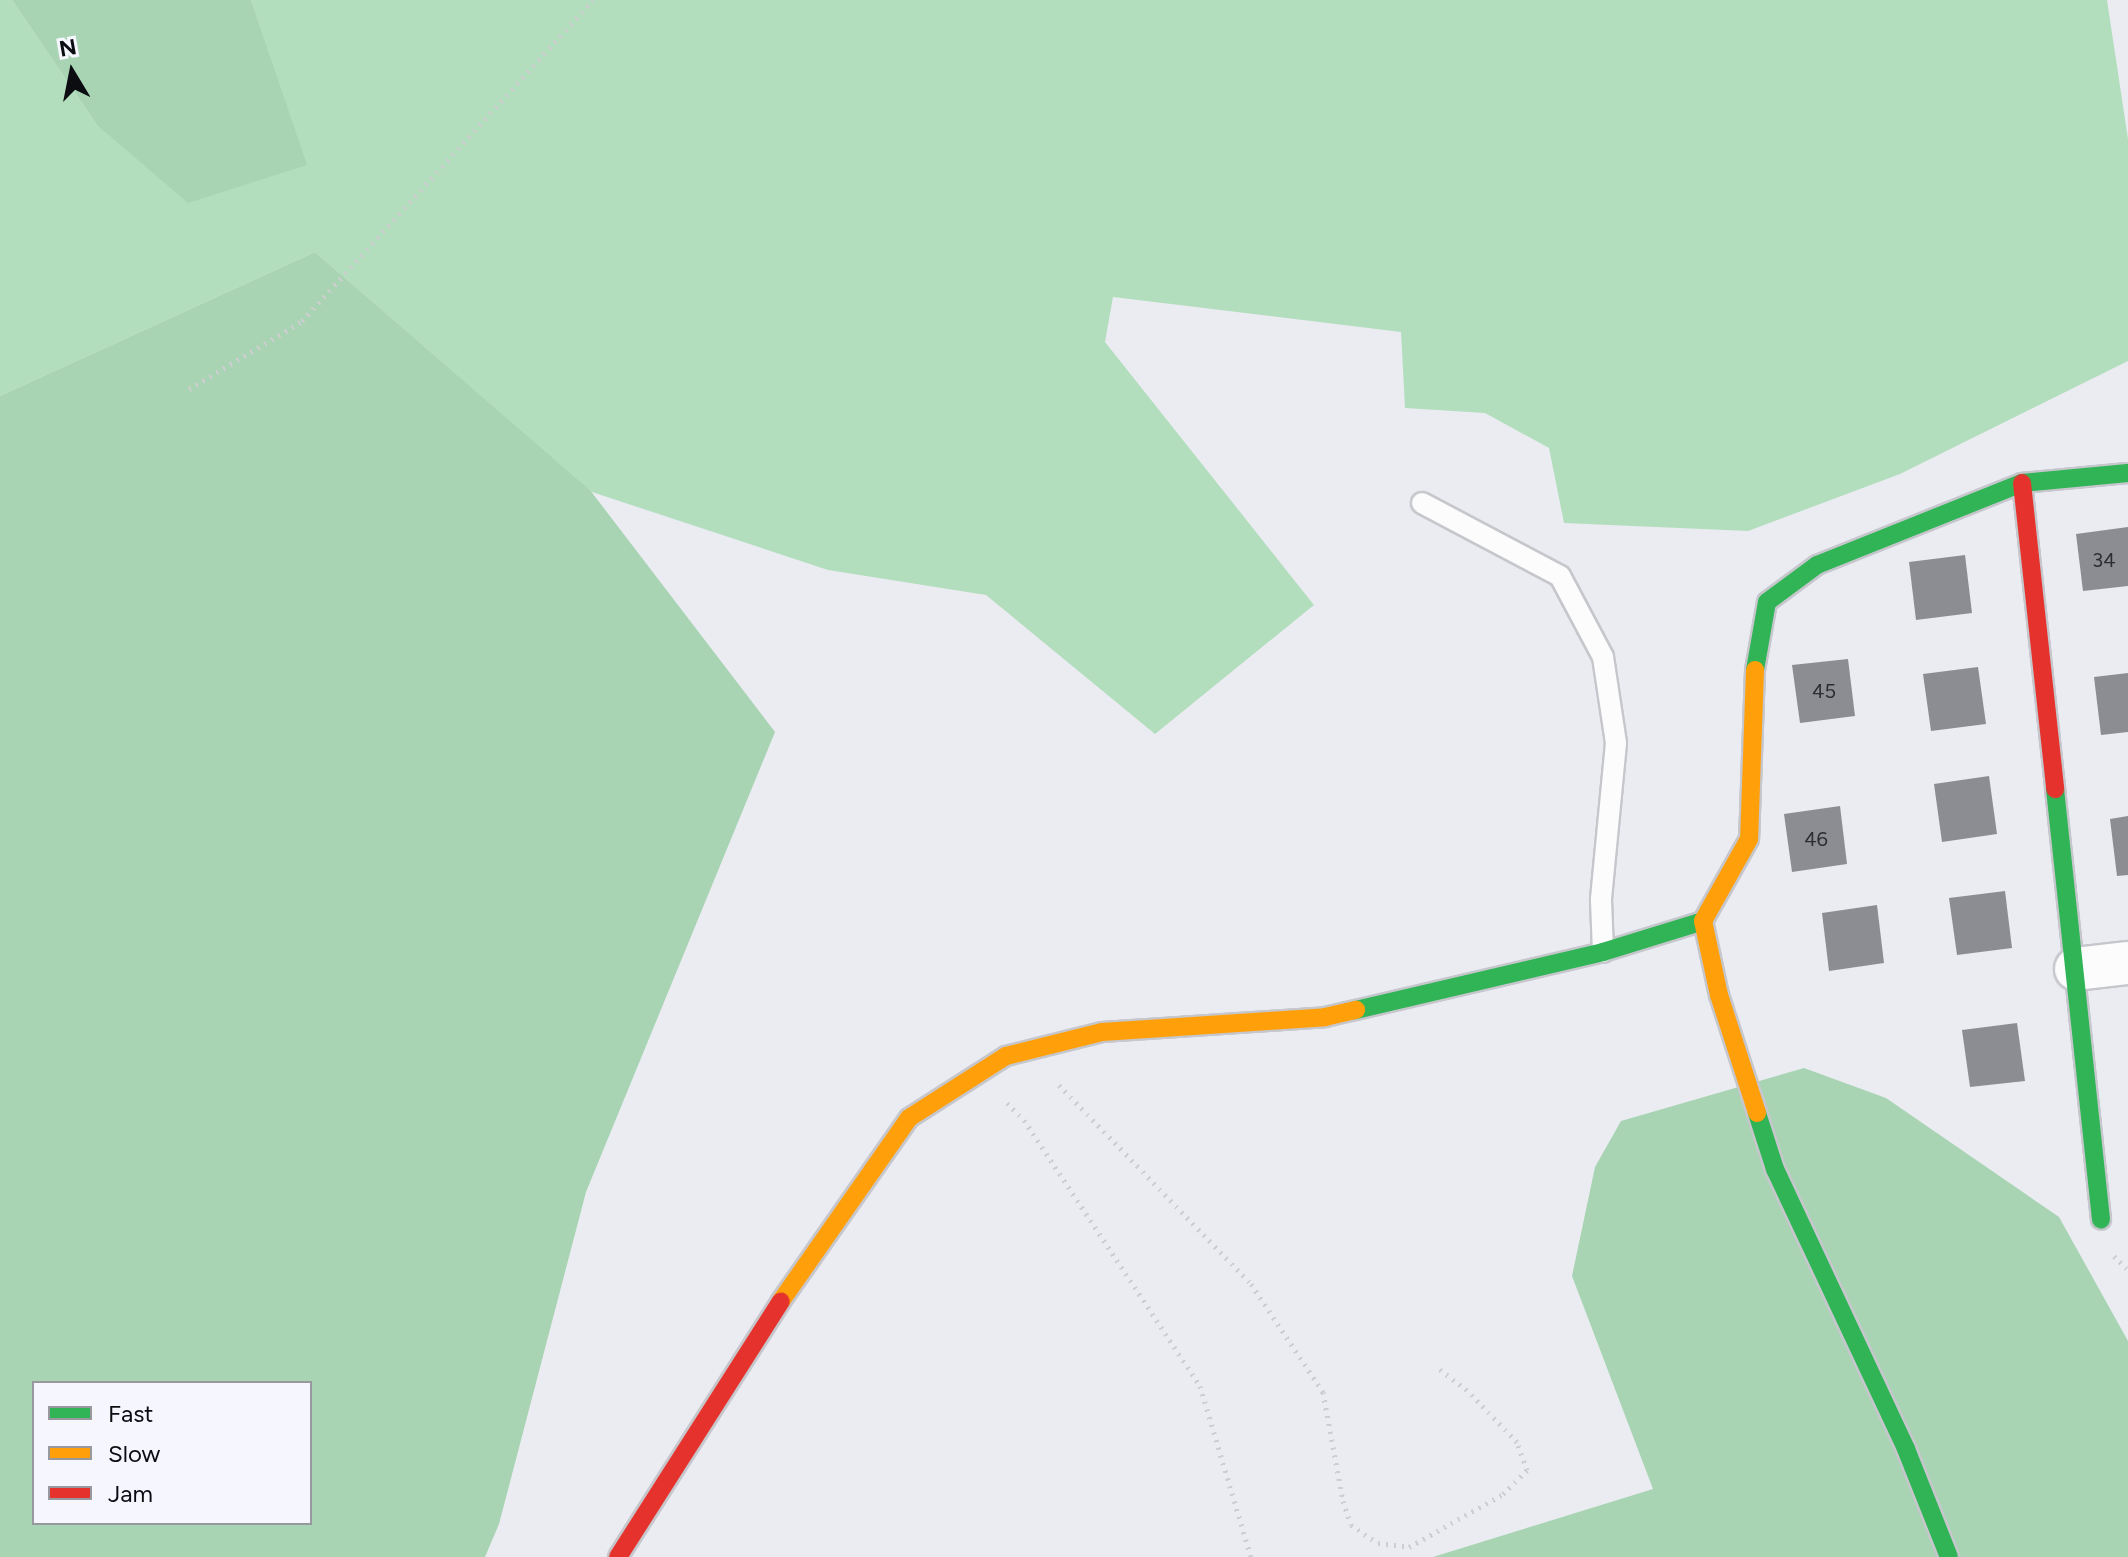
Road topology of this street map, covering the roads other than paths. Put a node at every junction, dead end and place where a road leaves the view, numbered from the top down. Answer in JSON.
{"nodes":[{"id":1,"x":2128,"y":473,"type":"edge"},
{"id":2,"x":2022,"y":483,"type":"junction"},
{"id":3,"x":1422,"y":503,"type":"dead end"},
{"id":4,"x":1703,"y":921,"type":"junction"},
{"id":5,"x":1603,"y":952,"type":"junction"},
{"id":6,"x":2128,"y":963,"type":"edge"},
{"id":7,"x":2076,"y":969,"type":"junction"},
{"id":8,"x":2101,"y":1220,"type":"dead end"},
{"id":9,"x":618,"y":1557,"type":"edge"},
{"id":10,"x":1949,"y":1557,"type":"edge"}],
"edges":[{"from":1,"to":2,"type":"street"},
{"from":2,"to":4,"type":"street"},
{"from":2,"to":7,"type":"street"},
{"from":3,"to":5,"type":"lane"},
{"from":4,"to":5,"type":"street"},
{"from":4,"to":10,"type":"street"},
{"from":5,"to":9,"type":"street"},
{"from":6,"to":7,"type":"street"},
{"from":7,"to":8,"type":"street"}]}
